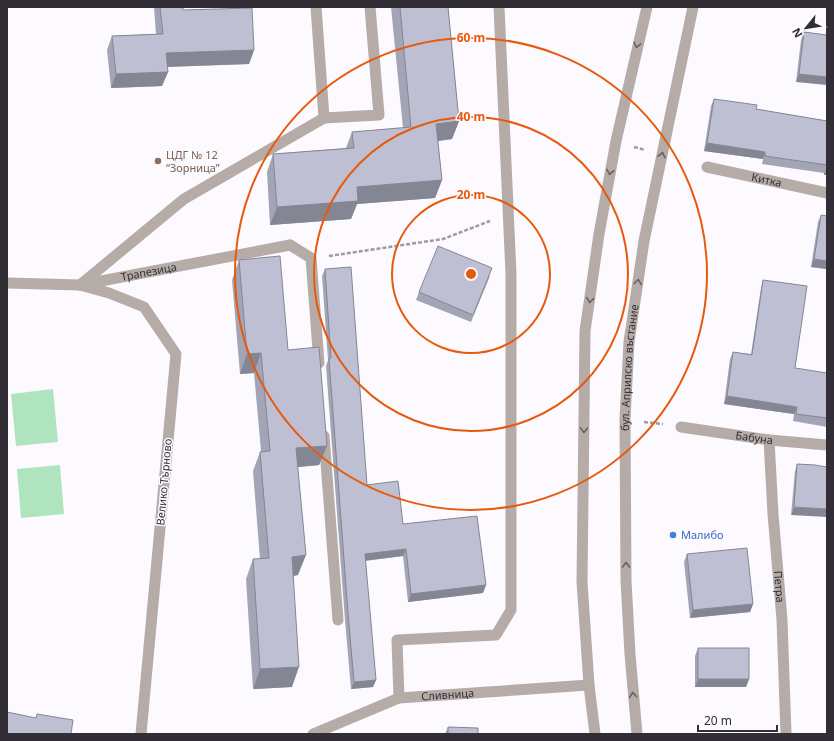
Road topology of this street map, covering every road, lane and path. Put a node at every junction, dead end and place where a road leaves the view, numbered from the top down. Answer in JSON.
{"nodes":[{"id":1,"x":316,"y":7,"type":"edge"},
{"id":2,"x":370,"y":7,"type":"edge"},
{"id":3,"x":499,"y":7,"type":"edge"},
{"id":4,"x":647,"y":7,"type":"edge"},
{"id":5,"x":693,"y":7,"type":"edge"},
{"id":6,"x":324,"y":118,"type":"junction"},
{"id":7,"x":707,"y":167,"type":"dead end"},
{"id":8,"x":827,"y":193,"type":"edge"},
{"id":9,"x":508,"y":213,"type":"junction"},
{"id":10,"x":311,"y":258,"type":"junction"},
{"id":11,"x":7,"y":283,"type":"edge"},
{"id":12,"x":80,"y":286,"type":"junction"},
{"id":13,"x":320,"y":376,"type":"edge"},
{"id":14,"x":625,"y":419,"type":"junction"},
{"id":15,"x":323,"y":424,"type":"edge"},
{"id":16,"x":681,"y":427,"type":"joint"},
{"id":17,"x":769,"y":440,"type":"junction"},
{"id":18,"x":827,"y":444,"type":"edge"},
{"id":19,"x":338,"y":620,"type":"dead end"},
{"id":20,"x":589,"y":685,"type":"junction"},
{"id":21,"x":399,"y":698,"type":"junction"},
{"id":22,"x":141,"y":734,"type":"edge"},
{"id":23,"x":313,"y":734,"type":"edge"},
{"id":24,"x":595,"y":734,"type":"edge"},
{"id":25,"x":637,"y":734,"type":"edge"},
{"id":26,"x":786,"y":734,"type":"edge"}],
"edges":[{"from":1,"to":6,"type":"street"},
{"from":2,"to":6,"type":"street"},
{"from":3,"to":9,"type":"street"},
{"from":4,"to":20,"type":"street","one_way":true},
{"from":14,"to":5,"type":"street","name":"бул. Априлско въстание","one_way":true},
{"from":6,"to":12,"type":"street"},
{"from":7,"to":8,"type":"street","name":"Китка"},
{"from":9,"to":10,"type":"path"},
{"from":9,"to":21,"type":"street"},
{"from":10,"to":12,"type":"street","name":"Трапезица"},
{"from":10,"to":13,"type":"street"},
{"from":11,"to":12,"type":"street","name":"Трапезица"},
{"from":12,"to":22,"type":"street","name":"Велико Търново"},
{"from":14,"to":16,"type":"path"},
{"from":25,"to":14,"type":"street","name":"бул. Априлско въстание","one_way":true},
{"from":15,"to":19,"type":"street"},
{"from":16,"to":17,"type":"street","name":"Бабуна"},
{"from":17,"to":18,"type":"street","name":"Бабуна"},
{"from":17,"to":26,"type":"street","name":"Петра"},
{"from":20,"to":21,"type":"street","name":"Сливница"},
{"from":20,"to":24,"type":"street"},
{"from":21,"to":23,"type":"street","name":"Сливница"}]}
